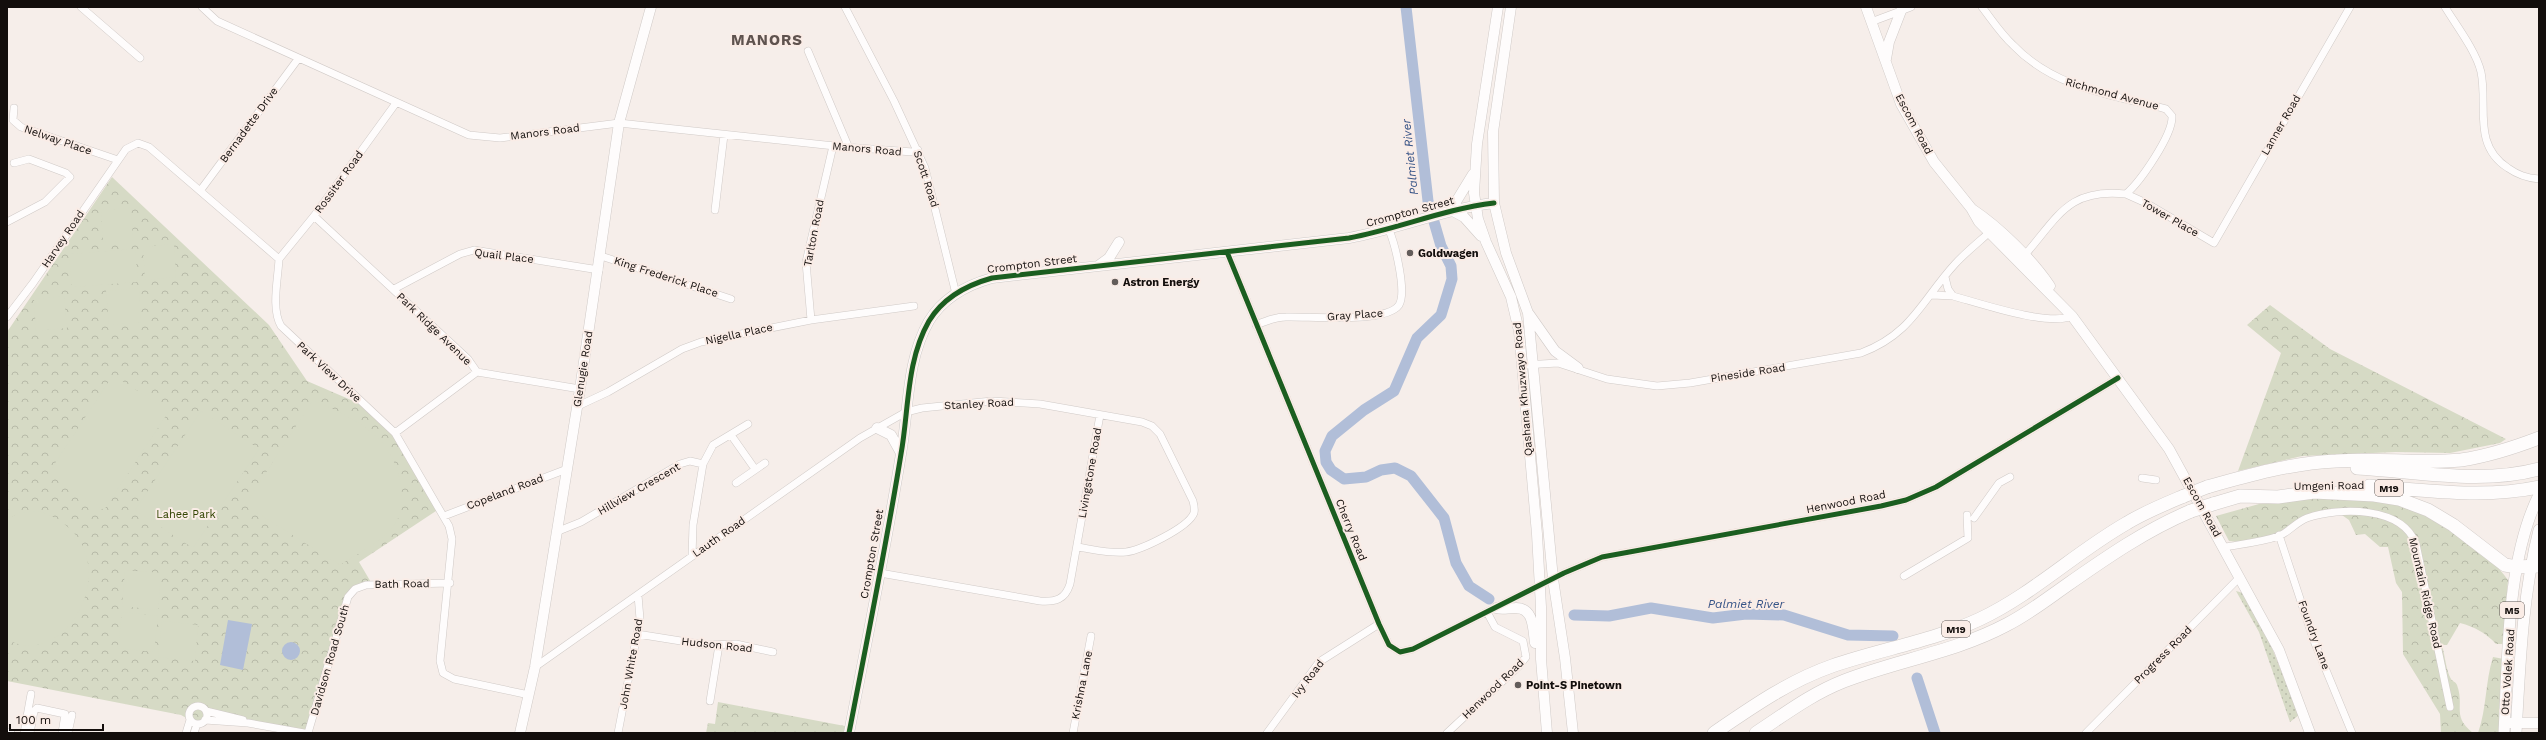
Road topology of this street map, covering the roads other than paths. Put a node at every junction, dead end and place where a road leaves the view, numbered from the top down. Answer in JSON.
{"nodes":[{"id":1,"x":81,"y":7,"type":"edge"},
{"id":2,"x":202,"y":7,"type":"edge"},
{"id":3,"x":651,"y":7,"type":"edge"},
{"id":4,"x":845,"y":7,"type":"edge"},
{"id":5,"x":1498,"y":7,"type":"edge"},
{"id":6,"x":1511,"y":7,"type":"edge"},
{"id":7,"x":1866,"y":7,"type":"edge"},
{"id":8,"x":1911,"y":7,"type":"edge"},
{"id":9,"x":1982,"y":7,"type":"edge"},
{"id":10,"x":2350,"y":7,"type":"edge"},
{"id":11,"x":2445,"y":7,"type":"edge"},
{"id":12,"x":1901,"y":11,"type":"junction"},
{"id":13,"x":1871,"y":22,"type":"junction"},
{"id":14,"x":808,"y":51,"type":"dead end"},
{"id":15,"x":140,"y":58,"type":"dead end"},
{"id":16,"x":298,"y":59,"type":"junction"},
{"id":17,"x":1886,"y":62,"type":"junction"},
{"id":18,"x":396,"y":103,"type":"junction"},
{"id":19,"x":14,"y":108,"type":"dead end"},
{"id":20,"x":619,"y":123,"type":"junction"},
{"id":21,"x":724,"y":135,"type":"junction"},
{"id":22,"x":833,"y":146,"type":"junction"},
{"id":23,"x":849,"y":148,"type":"junction"},
{"id":24,"x":918,"y":150,"type":"junction"},
{"id":25,"x":118,"y":160,"type":"junction"},
{"id":26,"x":14,"y":163,"type":"dead end"},
{"id":27,"x":1473,"y":174,"type":"junction"},
{"id":28,"x":2539,"y":179,"type":"edge"},
{"id":29,"x":200,"y":191,"type":"junction"},
{"id":30,"x":2126,"y":194,"type":"junction"},
{"id":31,"x":1494,"y":203,"type":"junction"},
{"id":32,"x":1476,"y":206,"type":"junction"},
{"id":33,"x":715,"y":210,"type":"dead end"},
{"id":34,"x":1451,"y":210,"type":"junction"},
{"id":35,"x":314,"y":216,"type":"junction"},
{"id":36,"x":7,"y":222,"type":"edge"},
{"id":37,"x":1389,"y":230,"type":"junction"},
{"id":38,"x":1992,"y":230,"type":"junction"},
{"id":39,"x":1119,"y":242,"type":"dead end"},
{"id":40,"x":1486,"y":242,"type":"junction"},
{"id":41,"x":2214,"y":243,"type":"joint"},
{"id":42,"x":1227,"y":252,"type":"junction"},
{"id":43,"x":601,"y":256,"type":"junction"},
{"id":44,"x":2024,"y":256,"type":"junction"},
{"id":45,"x":279,"y":259,"type":"junction"},
{"id":46,"x":1098,"y":266,"type":"junction"},
{"id":47,"x":599,"y":270,"type":"junction"},
{"id":48,"x":1945,"y":277,"type":"junction"},
{"id":49,"x":394,"y":289,"type":"junction"},
{"id":50,"x":956,"y":294,"type":"junction"},
{"id":51,"x":1932,"y":295,"type":"junction"},
{"id":52,"x":1953,"y":296,"type":"junction"},
{"id":53,"x":731,"y":299,"type":"dead end"},
{"id":54,"x":2059,"y":301,"type":"junction"},
{"id":55,"x":914,"y":306,"type":"dead end"},
{"id":56,"x":1528,"y":313,"type":"junction"},
{"id":57,"x":2072,"y":316,"type":"junction"},
{"id":58,"x":7,"y":317,"type":"edge"},
{"id":59,"x":811,"y":320,"type":"junction"},
{"id":60,"x":1256,"y":325,"type":"junction"},
{"id":61,"x":1532,"y":363,"type":"junction"},
{"id":62,"x":1522,"y":365,"type":"junction"},
{"id":63,"x":1578,"y":368,"type":"junction"},
{"id":64,"x":477,"y":372,"type":"junction"},
{"id":65,"x":2118,"y":378,"type":"junction"},
{"id":66,"x":580,"y":389,"type":"junction"},
{"id":67,"x":578,"y":406,"type":"junction"},
{"id":68,"x":906,"y":412,"type":"junction"},
{"id":69,"x":1100,"y":415,"type":"junction"},
{"id":70,"x":748,"y":424,"type":"dead end"},
{"id":71,"x":877,"y":428,"type":"junction"},
{"id":72,"x":395,"y":433,"type":"junction"},
{"id":73,"x":731,"y":435,"type":"junction"},
{"id":74,"x":2539,"y":438,"type":"edge"},
{"id":75,"x":902,"y":453,"type":"junction"},
{"id":76,"x":765,"y":463,"type":"dead end"},
{"id":77,"x":703,"y":464,"type":"junction"},
{"id":78,"x":755,"y":468,"type":"junction"},
{"id":79,"x":567,"y":469,"type":"junction"},
{"id":80,"x":2539,"y":469,"type":"edge"},
{"id":81,"x":2254,"y":475,"type":"junction"},
{"id":82,"x":2010,"y":477,"type":"dead end"},
{"id":83,"x":2142,"y":478,"type":"dead end"},
{"id":84,"x":2156,"y":480,"type":"dead end"},
{"id":85,"x":736,"y":483,"type":"dead end"},
{"id":86,"x":2538,"y":494,"type":"edge"},
{"id":87,"x":2240,"y":496,"type":"junction"},
{"id":88,"x":444,"y":516,"type":"junction"},
{"id":89,"x":2539,"y":530,"type":"edge"},
{"id":90,"x":556,"y":532,"type":"junction"},
{"id":91,"x":2279,"y":536,"type":"junction"},
{"id":92,"x":1077,"y":547,"type":"junction"},
{"id":93,"x":2225,"y":547,"type":"junction"},
{"id":94,"x":692,"y":556,"type":"junction"},
{"id":95,"x":2528,"y":567,"type":"edge"},
{"id":96,"x":880,"y":573,"type":"junction"},
{"id":97,"x":1904,"y":576,"type":"dead end"},
{"id":98,"x":2240,"y":577,"type":"junction"},
{"id":99,"x":1553,"y":579,"type":"junction"},
{"id":100,"x":450,"y":583,"type":"junction"},
{"id":101,"x":1540,"y":587,"type":"junction"},
{"id":102,"x":355,"y":589,"type":"joint"},
{"id":103,"x":638,"y":595,"type":"junction"},
{"id":104,"x":1491,"y":610,"type":"junction"},
{"id":105,"x":1379,"y":624,"type":"junction"},
{"id":106,"x":638,"y":634,"type":"junction"},
{"id":107,"x":1091,"y":636,"type":"dead end"},
{"id":108,"x":719,"y":645,"type":"junction"},
{"id":109,"x":773,"y":652,"type":"dead end"},
{"id":110,"x":1541,"y":659,"type":"junction"},
{"id":111,"x":535,"y":667,"type":"junction"},
{"id":112,"x":32,"y":694,"type":"dead end"},
{"id":113,"x":529,"y":694,"type":"junction"},
{"id":114,"x":710,"y":701,"type":"dead end"},
{"id":115,"x":2450,"y":707,"type":"dead end"},
{"id":116,"x":206,"y":710,"type":"junction"},
{"id":117,"x":72,"y":715,"type":"dead end"},
{"id":118,"x":206,"y":720,"type":"junction"},
{"id":119,"x":194,"y":722,"type":"junction"},
{"id":120,"x":248,"y":723,"type":"junction"},
{"id":121,"x":2539,"y":723,"type":"edge"},
{"id":122,"x":2505,"y":728,"type":"edge"},
{"id":123,"x":2516,"y":728,"type":"edge"},
{"id":124,"x":7,"y":732,"type":"edge"},
{"id":125,"x":11,"y":733,"type":"edge"},
{"id":126,"x":24,"y":733,"type":"edge"},
{"id":127,"x":30,"y":733,"type":"edge"},
{"id":128,"x":62,"y":733,"type":"edge"},
{"id":129,"x":68,"y":733,"type":"edge"},
{"id":130,"x":186,"y":733,"type":"edge"},
{"id":131,"x":194,"y":733,"type":"edge"},
{"id":132,"x":304,"y":733,"type":"edge"},
{"id":133,"x":308,"y":733,"type":"edge"},
{"id":134,"x":520,"y":733,"type":"edge"},
{"id":135,"x":618,"y":733,"type":"edge"},
{"id":136,"x":849,"y":733,"type":"edge"},
{"id":137,"x":1073,"y":733,"type":"edge"},
{"id":138,"x":1267,"y":733,"type":"edge"},
{"id":139,"x":1447,"y":733,"type":"edge"},
{"id":140,"x":1547,"y":733,"type":"edge"},
{"id":141,"x":1573,"y":733,"type":"edge"},
{"id":142,"x":1714,"y":733,"type":"edge"},
{"id":143,"x":1756,"y":733,"type":"edge"},
{"id":144,"x":2086,"y":733,"type":"edge"},
{"id":145,"x":2310,"y":733,"type":"edge"},
{"id":146,"x":2352,"y":733,"type":"edge"}],
"edges":[{"from":1,"to":15,"type":"street"},
{"from":2,"to":16,"type":"street","name":"Manors Road"},
{"from":3,"to":20,"type":"street","name":"Glenugie Road"},
{"from":4,"to":24,"type":"street","name":"Scott Road"},
{"from":5,"to":27,"type":"street","name":"Qashana Khuzwayo Road"},
{"from":6,"to":31,"type":"street","name":"Qashana Khuzwayo Road"},
{"from":7,"to":13,"type":"street","name":"Escom Road"},
{"from":8,"to":12,"type":"street"},
{"from":9,"to":30,"type":"street","name":"Richmond Avenue"},
{"from":10,"to":41,"type":"street","name":"Lanner Road"},
{"from":11,"to":28,"type":"street"},
{"from":12,"to":13,"type":"street"},
{"from":12,"to":17,"type":"street"},
{"from":13,"to":17,"type":"street","name":"Escom Road"},
{"from":14,"to":23,"type":"street"},
{"from":16,"to":18,"type":"street","name":"Manors Road"},
{"from":16,"to":29,"type":"street","name":"Bernadette Drive"},
{"from":17,"to":38,"type":"street","name":"Escom Road"},
{"from":18,"to":20,"type":"street","name":"Manors Road"},
{"from":18,"to":35,"type":"street","name":"Rossiter Road"},
{"from":19,"to":25,"type":"street","name":"Nelway Place"},
{"from":20,"to":21,"type":"street","name":"Manors Road"},
{"from":20,"to":43,"type":"street","name":"Glenugie Road"},
{"from":21,"to":22,"type":"street","name":"Manors Road"},
{"from":21,"to":33,"type":"street"},
{"from":22,"to":23,"type":"street","name":"Manors Road"},
{"from":22,"to":59,"type":"street","name":"Tarlton Road"},
{"from":23,"to":24,"type":"street","name":"Manors Road"},
{"from":24,"to":50,"type":"street","name":"Scott Road"},
{"from":25,"to":29,"type":"street"},
{"from":25,"to":58,"type":"street","name":"Harvey Road"},
{"from":26,"to":36,"type":"street"},
{"from":27,"to":32,"type":"street","name":"Qashana Khuzwayo Road"},
{"from":27,"to":34,"type":"street"},
{"from":29,"to":45,"type":"street"},
{"from":30,"to":41,"type":"street","name":"Tower Place"},
{"from":30,"to":44,"type":"street"},
{"from":31,"to":32,"type":"street","name":"Crompton Street"},
{"from":31,"to":56,"type":"street","name":"Qashana Khuzwayo Road"},
{"from":32,"to":34,"type":"street","name":"Crompton Street"},
{"from":32,"to":40,"type":"street","name":"Qashana Khuzwayo Road"},
{"from":34,"to":37,"type":"street","name":"Crompton Street"},
{"from":34,"to":40,"type":"street"},
{"from":35,"to":45,"type":"street","name":"Rossiter Road"},
{"from":35,"to":49,"type":"street","name":"Park Ridge Avenue"},
{"from":37,"to":42,"type":"street","name":"Crompton Street"},
{"from":37,"to":60,"type":"street","name":"Gray Place"},
{"from":38,"to":44,"type":"street","name":"Escom Road"},
{"from":38,"to":48,"type":"street","name":"Pineside Road"},
{"from":38,"to":54,"type":"street","name":"Escom Road"},
{"from":39,"to":46,"type":"street"},
{"from":40,"to":62,"type":"street","name":"Qashana Khuzwayo Road"},
{"from":42,"to":46,"type":"street","name":"Crompton Street"},
{"from":42,"to":60,"type":"street","name":"Cherry Road"},
{"from":43,"to":47,"type":"street","name":"Glenugie Road"},
{"from":43,"to":53,"type":"street","name":"King Frederick Place"},
{"from":44,"to":54,"type":"street","name":"Escom Road"},
{"from":45,"to":72,"type":"street","name":"Park View Drive"},
{"from":46,"to":50,"type":"street","name":"Crompton Street"},
{"from":47,"to":49,"type":"street","name":"Quail Place"},
{"from":47,"to":66,"type":"street","name":"Glenugie Road"},
{"from":48,"to":51,"type":"street","name":"Pineside Road"},
{"from":48,"to":52,"type":"street"},
{"from":49,"to":64,"type":"street","name":"Park Ridge Avenue"},
{"from":50,"to":68,"type":"street","name":"Crompton Street"},
{"from":51,"to":52,"type":"street"},
{"from":51,"to":63,"type":"street","name":"Pineside Road"},
{"from":52,"to":57,"type":"street"},
{"from":54,"to":57,"type":"street","name":"Escom Road"},
{"from":55,"to":59,"type":"street","name":"Nigella Place"},
{"from":56,"to":61,"type":"street","name":"Qashana Khuzwayo Road"},
{"from":56,"to":63,"type":"street"},
{"from":57,"to":65,"type":"street","name":"Escom Road"},
{"from":59,"to":67,"type":"street","name":"Nigella Place"},
{"from":60,"to":105,"type":"street","name":"Cherry Road"},
{"from":61,"to":62,"type":"street","name":"Pineside Road"},
{"from":61,"to":63,"type":"street","name":"Pineside Road"},
{"from":61,"to":99,"type":"street","name":"Qashana Khuzwayo Road"},
{"from":62,"to":101,"type":"street","name":"Qashana Khuzwayo Road"},
{"from":64,"to":66,"type":"street","name":"Park Ridge Avenue"},
{"from":64,"to":72,"type":"street"},
{"from":65,"to":93,"type":"street","name":"Escom Road"},
{"from":65,"to":99,"type":"street","name":"Henwood Road"},
{"from":66,"to":67,"type":"street","name":"Glenugie Road"},
{"from":67,"to":79,"type":"street","name":"Glenugie Road"},
{"from":68,"to":69,"type":"street","name":"Stanley Road"},
{"from":68,"to":71,"type":"street","name":"Lauth Road"},
{"from":68,"to":75,"type":"street","name":"Crompton Street"},
{"from":69,"to":92,"type":"street","name":"Livingstone Road"},
{"from":69,"to":92,"type":"street","name":"Livingstone Road"},
{"from":70,"to":73,"type":"street"},
{"from":71,"to":75,"type":"street"},
{"from":71,"to":94,"type":"street","name":"Lauth Road"},
{"from":72,"to":88,"type":"street","name":"Park View Drive"},
{"from":73,"to":77,"type":"street"},
{"from":73,"to":78,"type":"street"},
{"from":74,"to":81,"type":"highway"},
{"from":75,"to":96,"type":"street","name":"Crompton Street"},
{"from":76,"to":78,"type":"street"},
{"from":77,"to":90,"type":"street","name":"Hillview Crescent"},
{"from":77,"to":94,"type":"street"},
{"from":78,"to":85,"type":"street"},
{"from":79,"to":88,"type":"street","name":"Copeland Road"},
{"from":79,"to":90,"type":"street","name":"Glenugie Road"},
{"from":80,"to":81,"type":"highway","name":"Umgeni Road","number":"M19"},
{"from":81,"to":142,"type":"highway","number":"M19","bridge":true},
{"from":82,"to":97,"type":"street"},
{"from":83,"to":84,"type":"street"},
{"from":86,"to":87,"type":"highway","name":"Umgeni Road","number":"M19"},
{"from":86,"to":95,"type":"main road","name":"Otto Volek Road","number":"M5"},
{"from":87,"to":95,"type":"highway"},
{"from":87,"to":143,"type":"highway","number":"M19","bridge":true},
{"from":88,"to":100,"type":"street","name":"Park View Drive"},
{"from":89,"to":95,"type":"main road","name":"Otto Volek Road","number":"M5"},
{"from":90,"to":111,"type":"street","name":"Glenugie Road"},
{"from":91,"to":93,"type":"street","name":"Mountain Ridge Road"},
{"from":91,"to":115,"type":"street","name":"Mountain Ridge Road"},
{"from":91,"to":146,"type":"street","name":"Foundry Lane"},
{"from":92,"to":96,"type":"street","name":"Livingstone Road"},
{"from":93,"to":98,"type":"street","name":"Escom Road"},
{"from":94,"to":103,"type":"street","name":"Lauth Road"},
{"from":95,"to":122,"type":"main road","name":"Otto Volek Road","number":"M5"},
{"from":95,"to":123,"type":"main road","name":"Otto Volek Road","number":"M5"},
{"from":96,"to":136,"type":"street","name":"Crompton Street"},
{"from":98,"to":144,"type":"street","name":"Progress Road"},
{"from":98,"to":145,"type":"street","name":"Escom Road"},
{"from":99,"to":101,"type":"street","name":"Cherry Road"},
{"from":99,"to":141,"type":"street","name":"Qashana Khuzwayo Road"},
{"from":100,"to":102,"type":"street","name":"Bath Road"},
{"from":100,"to":113,"type":"street","name":"Park View Drive"},
{"from":101,"to":104,"type":"street","name":"Cherry Road"},
{"from":101,"to":110,"type":"street","name":"Qashana Khuzwayo Road"},
{"from":102,"to":133,"type":"street","name":"Davidson Road South"},
{"from":103,"to":106,"type":"street","name":"John White Road"},
{"from":103,"to":111,"type":"street","name":"Lauth Road"},
{"from":104,"to":105,"type":"street","name":"Cherry Road"},
{"from":104,"to":110,"type":"street"},
{"from":104,"to":139,"type":"street","name":"Henwood Road"},
{"from":105,"to":138,"type":"street","name":"Ivy Road"},
{"from":106,"to":108,"type":"street","name":"Hudson Road"},
{"from":106,"to":135,"type":"street","name":"John White Road"},
{"from":107,"to":137,"type":"street","name":"Krishna Lane"},
{"from":108,"to":109,"type":"street","name":"Hudson Road"},
{"from":108,"to":114,"type":"street"},
{"from":110,"to":140,"type":"street","name":"Qashana Khuzwayo Road"},
{"from":111,"to":113,"type":"street","name":"Glenugie Road"},
{"from":112,"to":126,"type":"street"},
{"from":113,"to":134,"type":"street","name":"Glenugie Road"},
{"from":116,"to":118,"type":"street"},
{"from":116,"to":119,"type":"street"},
{"from":116,"to":120,"type":"street"},
{"from":117,"to":129,"type":"street"},
{"from":118,"to":119,"type":"street"},
{"from":118,"to":120,"type":"street"},
{"from":119,"to":130,"type":"street"},
{"from":119,"to":131,"type":"street"},
{"from":120,"to":132,"type":"street"},
{"from":121,"to":123,"type":"street"},
{"from":122,"to":123,"type":"street"},
{"from":124,"to":125,"type":"street"},
{"from":127,"to":128,"type":"street"}]}
